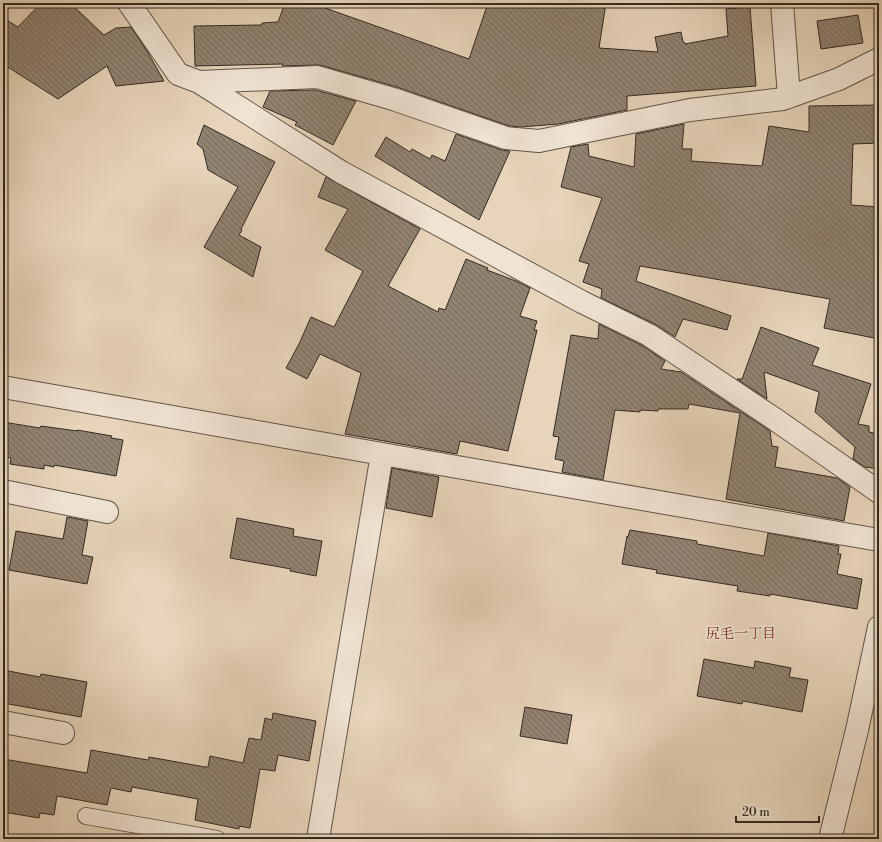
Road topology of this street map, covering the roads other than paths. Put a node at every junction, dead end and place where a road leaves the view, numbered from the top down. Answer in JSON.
{"nodes":[{"id":1,"x":129,"y":3,"type":"edge"},
{"id":2,"x":782,"y":3,"type":"edge"},
{"id":3,"x":879,"y":59,"type":"edge"},
{"id":4,"x":199,"y":82,"type":"junction"},
{"id":5,"x":789,"y":97,"type":"junction"},
{"id":6,"x":3,"y":387,"type":"edge"},
{"id":7,"x":382,"y":454,"type":"junction"},
{"id":8,"x":3,"y":491,"type":"edge"},
{"id":9,"x":879,"y":492,"type":"edge"},
{"id":10,"x":107,"y":512,"type":"dead end"},
{"id":11,"x":879,"y":540,"type":"edge"},
{"id":12,"x":879,"y":626,"type":"edge"},
{"id":13,"x":3,"y":722,"type":"edge"},
{"id":14,"x":63,"y":733,"type":"dead end"},
{"id":15,"x":86,"y":816,"type":"dead end"},
{"id":16,"x":217,"y":839,"type":"edge"},
{"id":17,"x":318,"y":839,"type":"edge"},
{"id":18,"x":830,"y":839,"type":"edge"}],
"edges":[{"from":1,"to":4,"type":"street"},
{"from":2,"to":5,"type":"street"},
{"from":3,"to":5,"type":"street"},
{"from":4,"to":5,"type":"street"},
{"from":4,"to":9,"type":"street"},
{"from":6,"to":7,"type":"street"},
{"from":7,"to":11,"type":"street"},
{"from":7,"to":17,"type":"street"},
{"from":8,"to":10,"type":"street"},
{"from":12,"to":18,"type":"street"},
{"from":13,"to":14,"type":"street"},
{"from":15,"to":16,"type":"lane"}]}
